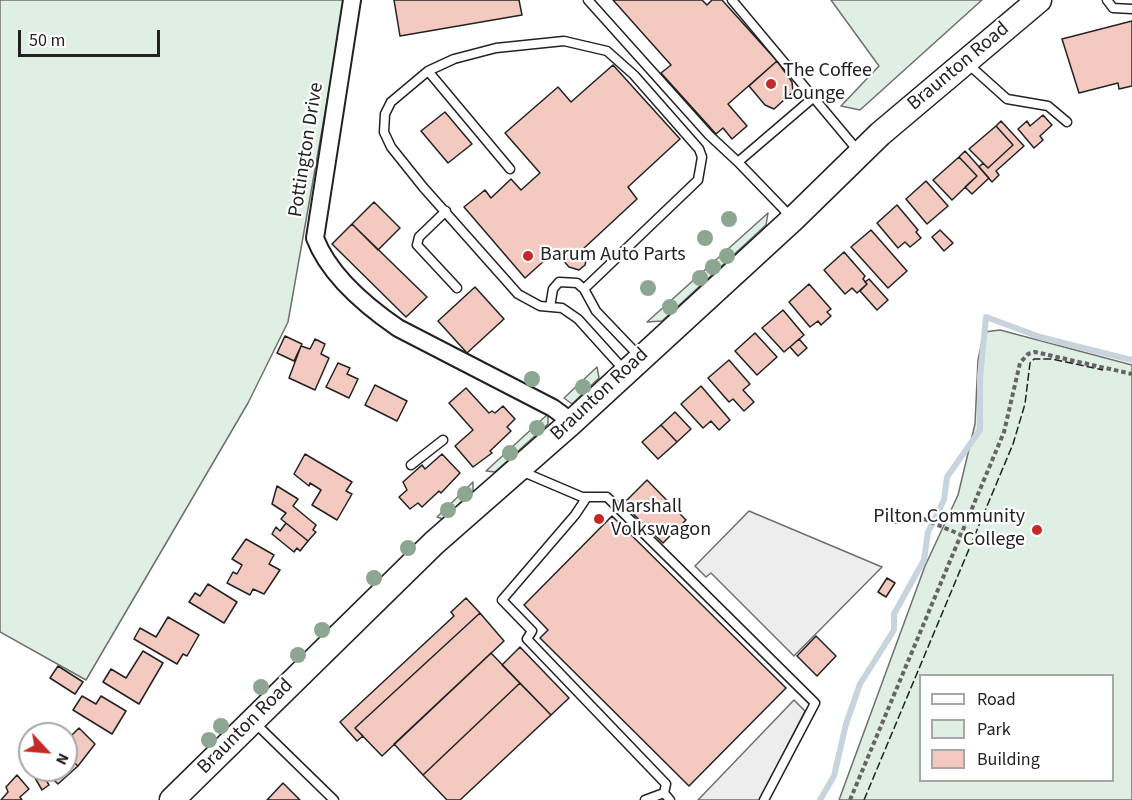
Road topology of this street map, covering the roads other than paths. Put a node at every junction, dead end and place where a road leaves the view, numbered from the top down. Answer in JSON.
{"nodes":[{"id":1,"x":352,"y":0,"type":"edge"},
{"id":2,"x":588,"y":0,"type":"edge"},
{"id":3,"x":732,"y":0,"type":"edge"},
{"id":4,"x":1039,"y":0,"type":"edge"},
{"id":5,"x":1107,"y":0,"type":"edge"},
{"id":6,"x":1132,"y":9,"type":"edge"},
{"id":7,"x":965,"y":62,"type":"junction"},
{"id":8,"x":428,"y":71,"type":"junction"},
{"id":9,"x":814,"y":98,"type":"junction"},
{"id":10,"x":1067,"y":122,"type":"dead end"},
{"id":11,"x":860,"y":153,"type":"junction"},
{"id":12,"x":738,"y":162,"type":"junction"},
{"id":13,"x":510,"y":169,"type":"dead end"},
{"id":14,"x":446,"y":211,"type":"junction"},
{"id":15,"x":794,"y":219,"type":"junction"},
{"id":16,"x":458,"y":288,"type":"dead end"},
{"id":17,"x":584,"y":289,"type":"junction"},
{"id":18,"x":550,"y":307,"type":"junction"},
{"id":19,"x":633,"y":364,"type":"junction"},
{"id":20,"x":572,"y":422,"type":"junction"},
{"id":21,"x":443,"y":440,"type":"dead end"},
{"id":22,"x":411,"y":465,"type":"dead end"},
{"id":23,"x":518,"y":470,"type":"junction"},
{"id":24,"x":587,"y":497,"type":"junction"},
{"id":25,"x":253,"y":720,"type":"junction"},
{"id":26,"x":667,"y":796,"type":"edge"},
{"id":27,"x":172,"y":800,"type":"edge"},
{"id":28,"x":334,"y":800,"type":"edge"},
{"id":29,"x":645,"y":800,"type":"edge"},
{"id":30,"x":764,"y":800,"type":"edge"}],
"edges":[{"from":1,"to":20,"type":"street","name":"Pottington Drive"},
{"from":2,"to":12,"type":"lane"},
{"from":3,"to":9,"type":"lane"},
{"from":4,"to":7,"type":"main road","name":"Braunton Road"},
{"from":5,"to":6,"type":"lane"},
{"from":7,"to":10,"type":"lane"},
{"from":7,"to":11,"type":"main road","name":"Braunton Road"},
{"from":8,"to":13,"type":"lane"},
{"from":8,"to":14,"type":"lane"},
{"from":8,"to":17,"type":"lane"},
{"from":9,"to":11,"type":"lane"},
{"from":9,"to":12,"type":"lane"},
{"from":11,"to":15,"type":"main road","name":"Braunton Road"},
{"from":12,"to":15,"type":"lane"},
{"from":14,"to":16,"type":"lane"},
{"from":14,"to":18,"type":"lane"},
{"from":15,"to":19,"type":"main road","name":"Braunton Road"},
{"from":17,"to":18,"type":"lane"},
{"from":17,"to":19,"type":"lane"},
{"from":18,"to":19,"type":"lane"},
{"from":19,"to":20,"type":"main road","name":"Braunton Road"},
{"from":20,"to":23,"type":"main road","name":"Braunton Road"},
{"from":21,"to":22,"type":"lane"},
{"from":23,"to":24,"type":"lane"},
{"from":23,"to":25,"type":"main road","name":"Braunton Road"},
{"from":24,"to":26,"type":"lane"},
{"from":24,"to":30,"type":"lane"},
{"from":25,"to":27,"type":"main road","name":"Braunton Road"},
{"from":25,"to":28,"type":"lane"},
{"from":26,"to":29,"type":"lane"}]}
